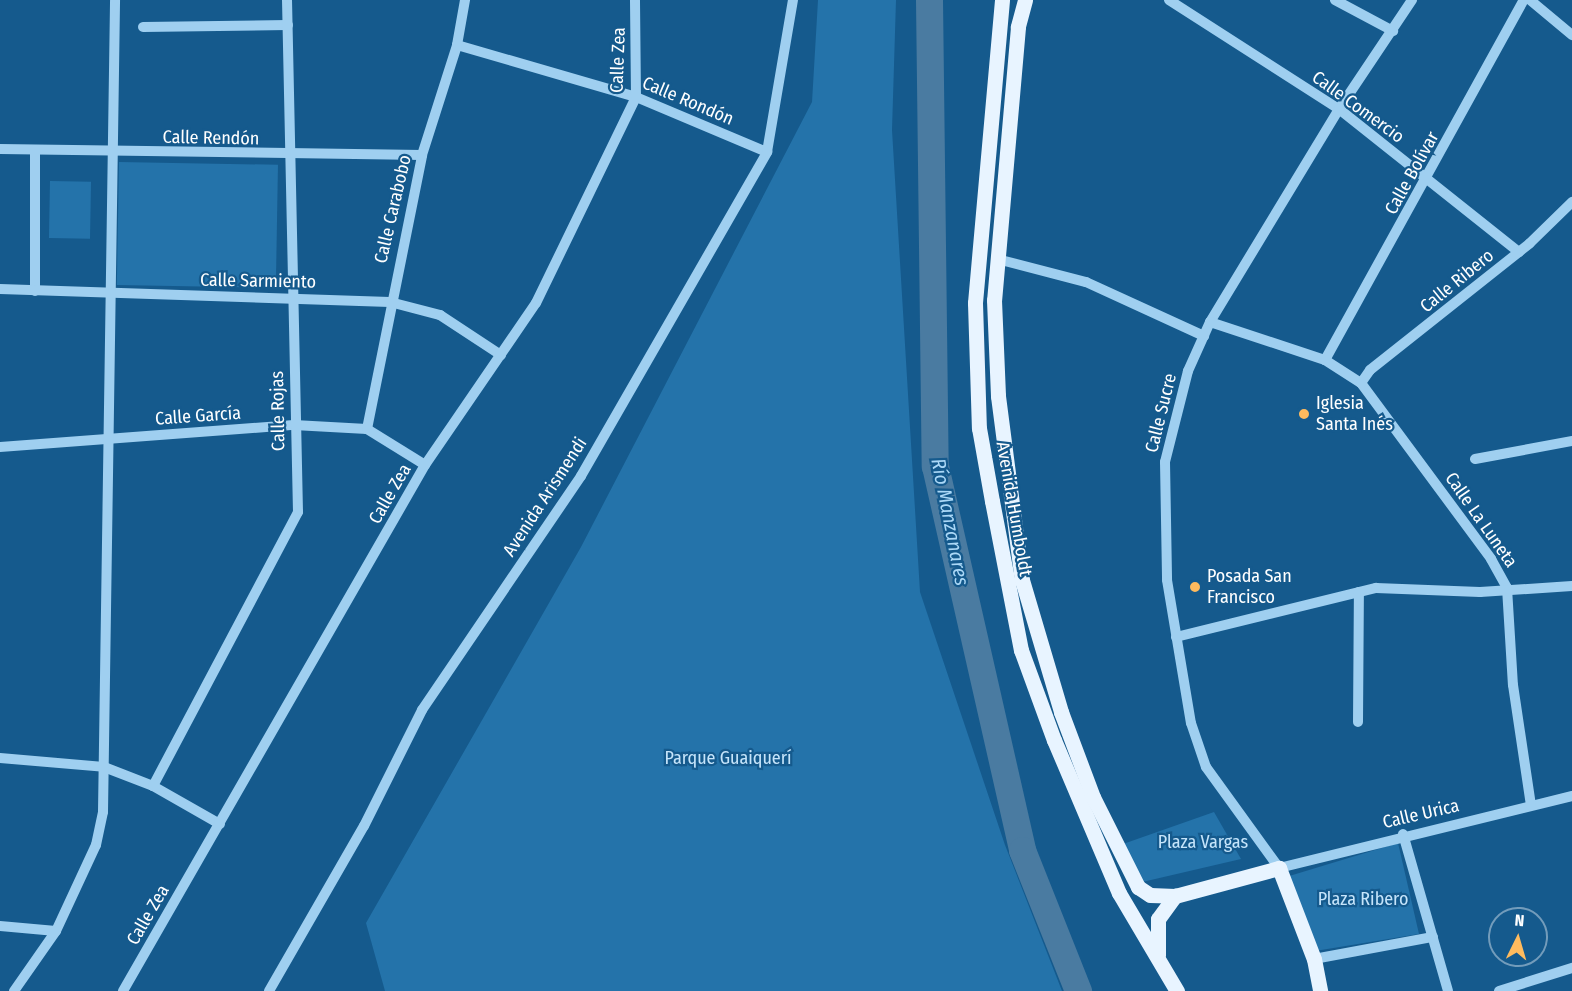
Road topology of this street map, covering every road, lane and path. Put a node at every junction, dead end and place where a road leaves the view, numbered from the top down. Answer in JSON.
{"nodes":[{"id":1,"x":115,"y":0,"type":"edge"},
{"id":2,"x":286,"y":0,"type":"edge"},
{"id":3,"x":465,"y":0,"type":"edge"},
{"id":4,"x":635,"y":0,"type":"edge"},
{"id":5,"x":794,"y":0,"type":"edge"},
{"id":6,"x":1002,"y":0,"type":"edge"},
{"id":7,"x":1025,"y":0,"type":"edge"},
{"id":8,"x":1169,"y":0,"type":"edge"},
{"id":9,"x":1335,"y":0,"type":"edge"},
{"id":10,"x":1412,"y":0,"type":"edge"},
{"id":11,"x":1524,"y":0,"type":"edge"},
{"id":12,"x":1530,"y":0,"type":"edge"},
{"id":13,"x":288,"y":25,"type":"junction"},
{"id":14,"x":143,"y":27,"type":"dead end"},
{"id":15,"x":1393,"y":31,"type":"junction"},
{"id":16,"x":1572,"y":35,"type":"edge"},
{"id":17,"x":457,"y":45,"type":"junction"},
{"id":18,"x":636,"y":96,"type":"junction"},
{"id":19,"x":1339,"y":109,"type":"junction"},
{"id":20,"x":0,"y":149,"type":"edge"},
{"id":21,"x":35,"y":150,"type":"junction"},
{"id":22,"x":112,"y":152,"type":"junction"},
{"id":23,"x":767,"y":152,"type":"junction"},
{"id":24,"x":422,"y":155,"type":"junction"},
{"id":25,"x":290,"y":156,"type":"junction"},
{"id":26,"x":1428,"y":179,"type":"junction"},
{"id":27,"x":1572,"y":202,"type":"edge"},
{"id":28,"x":1519,"y":252,"type":"junction"},
{"id":29,"x":997,"y":260,"type":"junction"},
{"id":30,"x":0,"y":289,"type":"edge"},
{"id":31,"x":35,"y":291,"type":"junction"},
{"id":32,"x":111,"y":296,"type":"junction"},
{"id":33,"x":295,"y":296,"type":"junction"},
{"id":34,"x":390,"y":302,"type":"junction"},
{"id":35,"x":1210,"y":322,"type":"junction"},
{"id":36,"x":1204,"y":336,"type":"junction"},
{"id":37,"x":501,"y":355,"type":"junction"},
{"id":38,"x":1325,"y":360,"type":"junction"},
{"id":39,"x":1361,"y":383,"type":"junction"},
{"id":40,"x":294,"y":425,"type":"junction"},
{"id":41,"x":367,"y":429,"type":"junction"},
{"id":42,"x":108,"y":440,"type":"junction"},
{"id":43,"x":1572,"y":441,"type":"edge"},
{"id":44,"x":0,"y":447,"type":"edge"},
{"id":45,"x":1475,"y":459,"type":"dead end"},
{"id":46,"x":425,"y":465,"type":"junction"},
{"id":47,"x":1572,"y":586,"type":"edge"},
{"id":48,"x":1507,"y":588,"type":"junction"},
{"id":49,"x":1359,"y":592,"type":"junction"},
{"id":50,"x":1176,"y":637,"type":"junction"},
{"id":51,"x":1358,"y":722,"type":"dead end"},
{"id":52,"x":0,"y":758,"type":"edge"},
{"id":53,"x":104,"y":767,"type":"junction"},
{"id":54,"x":153,"y":786,"type":"junction"},
{"id":55,"x":1572,"y":796,"type":"edge"},
{"id":56,"x":1531,"y":805,"type":"junction"},
{"id":57,"x":220,"y":825,"type":"junction"},
{"id":58,"x":1403,"y":834,"type":"junction"},
{"id":59,"x":1279,"y":868,"type":"junction"},
{"id":60,"x":1175,"y":896,"type":"junction"},
{"id":61,"x":0,"y":926,"type":"edge"},
{"id":62,"x":56,"y":931,"type":"junction"},
{"id":63,"x":1433,"y":937,"type":"junction"},
{"id":64,"x":1158,"y":958,"type":"junction"},
{"id":65,"x":1314,"y":959,"type":"junction"},
{"id":66,"x":1572,"y":968,"type":"edge"},
{"id":67,"x":14,"y":991,"type":"edge"},
{"id":68,"x":123,"y":991,"type":"edge"},
{"id":69,"x":269,"y":991,"type":"edge"},
{"id":70,"x":1177,"y":991,"type":"edge"},
{"id":71,"x":1320,"y":991,"type":"edge"},
{"id":72,"x":1448,"y":991,"type":"edge"},
{"id":73,"x":1499,"y":991,"type":"edge"}],
"edges":[{"from":1,"to":22,"type":"street"},
{"from":2,"to":13,"type":"street","name":"Calle Rojas"},
{"from":3,"to":17,"type":"street","name":"Calle Carabobo"},
{"from":4,"to":18,"type":"street","name":"Calle Zea"},
{"from":5,"to":23,"type":"street","name":"Avenida Arismendi"},
{"from":6,"to":64,"type":"main road","name":"Avenida Humboldt"},
{"from":7,"to":29,"type":"main road","name":"Avenida Humboldt"},
{"from":8,"to":19,"type":"street","name":"Calle Comercio"},
{"from":9,"to":15,"type":"street"},
{"from":10,"to":15,"type":"street","name":"Calle Sucre"},
{"from":11,"to":26,"type":"street","name":"Calle Bolívar"},
{"from":12,"to":16,"type":"street"},
{"from":13,"to":14,"type":"street"},
{"from":13,"to":25,"type":"street","name":"Calle Rojas"},
{"from":15,"to":19,"type":"street","name":"Calle Sucre"},
{"from":17,"to":18,"type":"street","name":"Calle Rondón"},
{"from":17,"to":24,"type":"street","name":"Calle Carabobo"},
{"from":18,"to":23,"type":"street","name":"Calle Rondón"},
{"from":18,"to":37,"type":"street","name":"Calle Zea"},
{"from":19,"to":26,"type":"street","name":"Calle Comercio"},
{"from":19,"to":35,"type":"street","name":"Calle Sucre"},
{"from":20,"to":21,"type":"street","name":"Calle Rendón"},
{"from":21,"to":22,"type":"street","name":"Calle Rendón"},
{"from":21,"to":31,"type":"street"},
{"from":22,"to":25,"type":"street","name":"Calle Rendón"},
{"from":22,"to":32,"type":"street"},
{"from":23,"to":69,"type":"street","name":"Avenida Arismendi"},
{"from":24,"to":25,"type":"street","name":"Calle Rendón"},
{"from":24,"to":34,"type":"street","name":"Calle Carabobo"},
{"from":25,"to":33,"type":"street","name":"Calle Rojas"},
{"from":26,"to":28,"type":"street","name":"Calle Comercio"},
{"from":26,"to":38,"type":"street","name":"Calle Bolívar"},
{"from":27,"to":28,"type":"street","name":"Calle Ribero"},
{"from":28,"to":39,"type":"street","name":"Calle Ribero"},
{"from":29,"to":36,"type":"street"},
{"from":29,"to":60,"type":"main road","name":"Avenida Humboldt"},
{"from":30,"to":31,"type":"street","name":"Calle Sarmiento"},
{"from":31,"to":32,"type":"street","name":"Calle Sarmiento"},
{"from":32,"to":33,"type":"street","name":"Calle Sarmiento"},
{"from":32,"to":42,"type":"street"},
{"from":33,"to":34,"type":"street","name":"Calle Sarmiento"},
{"from":33,"to":40,"type":"street","name":"Calle Rojas"},
{"from":34,"to":37,"type":"street","name":"Calle Sarmiento"},
{"from":34,"to":41,"type":"street","name":"Calle Carabobo"},
{"from":35,"to":36,"type":"street","name":"Calle Sucre"},
{"from":35,"to":38,"type":"street"},
{"from":36,"to":50,"type":"street","name":"Calle Sucre"},
{"from":37,"to":46,"type":"street","name":"Calle Zea"},
{"from":38,"to":39,"type":"street"},
{"from":39,"to":48,"type":"street","name":"Calle La Luneta"},
{"from":40,"to":41,"type":"street","name":"Calle García"},
{"from":40,"to":42,"type":"street","name":"Calle García"},
{"from":40,"to":54,"type":"street","name":"Calle Rojas"},
{"from":41,"to":46,"type":"street","name":"Calle García"},
{"from":42,"to":44,"type":"street","name":"Calle García"},
{"from":42,"to":53,"type":"street"},
{"from":43,"to":45,"type":"street"},
{"from":46,"to":57,"type":"street","name":"Calle Zea"},
{"from":47,"to":48,"type":"street"},
{"from":48,"to":49,"type":"street"},
{"from":48,"to":56,"type":"street","name":"Calle La Luneta"},
{"from":49,"to":50,"type":"street"},
{"from":49,"to":51,"type":"street"},
{"from":50,"to":59,"type":"street","name":"Calle Sucre"},
{"from":52,"to":53,"type":"street"},
{"from":53,"to":54,"type":"street"},
{"from":53,"to":62,"type":"street"},
{"from":54,"to":57,"type":"street"},
{"from":55,"to":56,"type":"street","name":"Calle Urica"},
{"from":56,"to":58,"type":"street","name":"Calle Urica"},
{"from":57,"to":68,"type":"street","name":"Calle Zea"},
{"from":58,"to":59,"type":"street","name":"Calle Urica"},
{"from":58,"to":63,"type":"street"},
{"from":59,"to":60,"type":"main road"},
{"from":59,"to":65,"type":"main road"},
{"from":60,"to":64,"type":"main road"},
{"from":61,"to":62,"type":"street"},
{"from":62,"to":67,"type":"street"},
{"from":63,"to":65,"type":"street"},
{"from":63,"to":72,"type":"street"},
{"from":64,"to":70,"type":"main road","name":"Avenida Humboldt"},
{"from":65,"to":71,"type":"main road"},
{"from":66,"to":73,"type":"street"}]}
